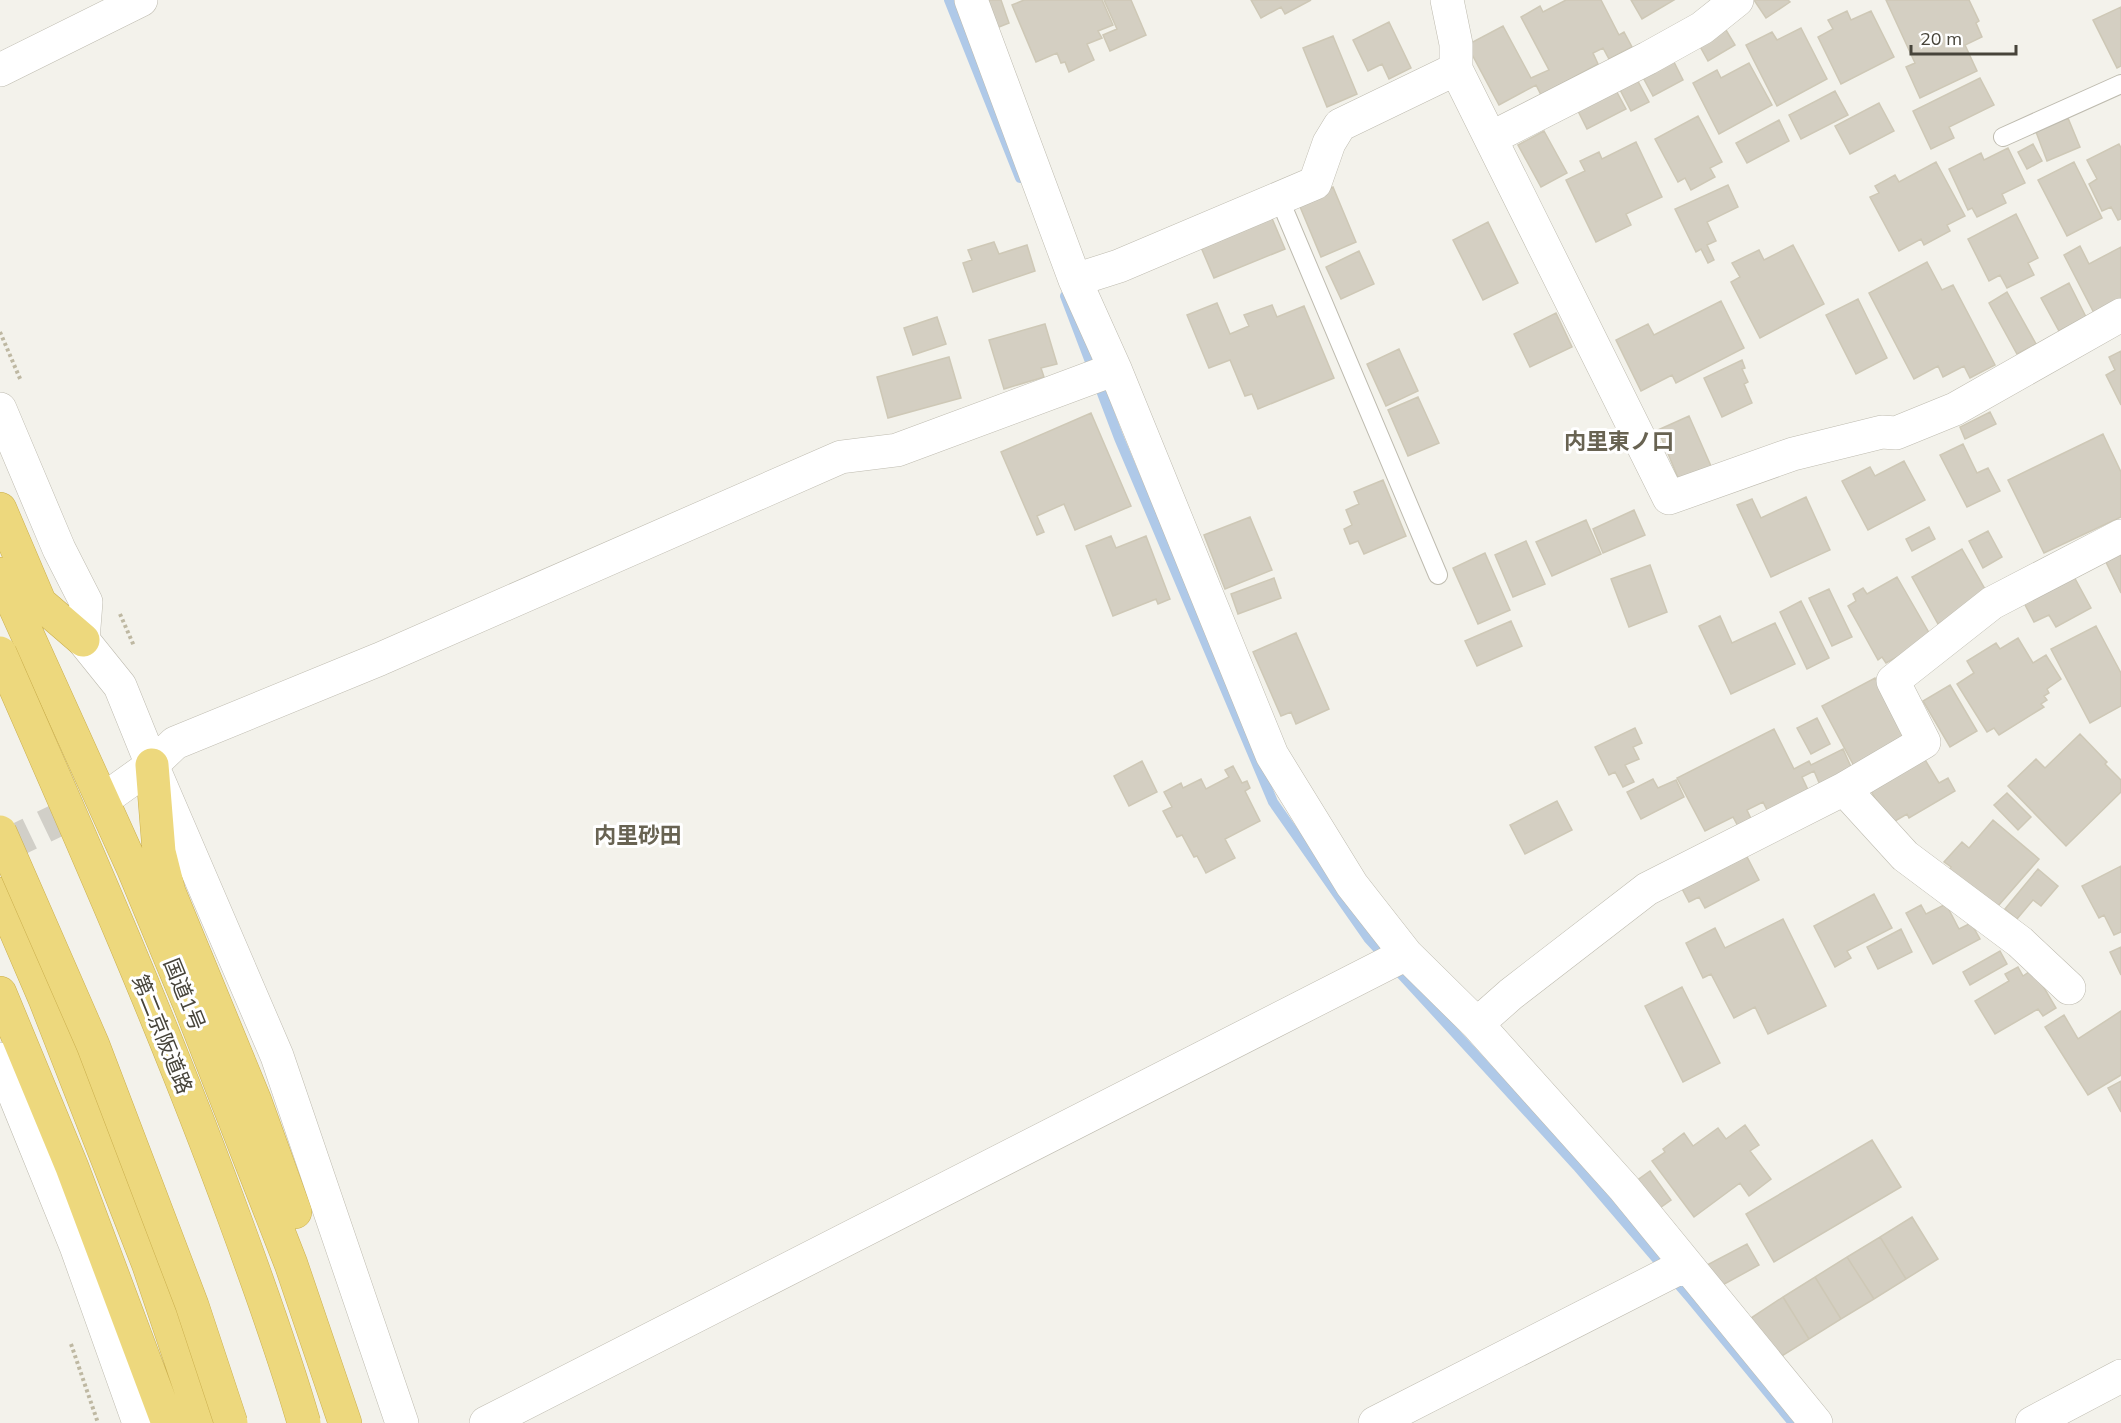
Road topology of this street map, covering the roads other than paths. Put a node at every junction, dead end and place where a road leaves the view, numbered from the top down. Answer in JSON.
{"nodes":[{"id":1,"x":141,"y":0,"type":"edge"},
{"id":2,"x":971,"y":0,"type":"edge"},
{"id":3,"x":1447,"y":0,"type":"edge"},
{"id":4,"x":1737,"y":0,"type":"edge"},
{"id":5,"x":1456,"y":69,"type":"junction"},
{"id":6,"x":0,"y":70,"type":"edge"},
{"id":7,"x":2121,"y":84,"type":"edge"},
{"id":8,"x":2003,"y":137,"type":"dead end"},
{"id":9,"x":1491,"y":138,"type":"junction"},
{"id":10,"x":1279,"y":198,"type":"junction"},
{"id":11,"x":1075,"y":280,"type":"junction"},
{"id":12,"x":2121,"y":315,"type":"edge"},
{"id":13,"x":1115,"y":369,"type":"junction"},
{"id":14,"x":0,"y":409,"type":"edge"},
{"id":15,"x":0,"y":509,"type":"edge"},
{"id":16,"x":2121,"y":536,"type":"edge"},
{"id":17,"x":0,"y":574,"type":"edge"},
{"id":18,"x":1438,"y":575,"type":"dead end"},
{"id":19,"x":83,"y":640,"type":"junction"},
{"id":20,"x":0,"y":653,"type":"edge"},
{"id":21,"x":152,"y":765,"type":"junction"},
{"id":22,"x":1844,"y":789,"type":"junction"},
{"id":23,"x":110,"y":795,"type":"tunnel mouth"},
{"id":24,"x":0,"y":832,"type":"edge"},
{"id":25,"x":0,"y":894,"type":"edge"},
{"id":26,"x":1406,"y":954,"type":"junction"},
{"id":27,"x":2069,"y":988,"type":"dead end"},
{"id":28,"x":0,"y":993,"type":"edge"},
{"id":29,"x":1477,"y":1024,"type":"junction"},
{"id":30,"x":0,"y":1059,"type":"edge"},
{"id":31,"x":243,"y":1107,"type":"junction"},
{"id":32,"x":1685,"y":1265,"type":"junction"},
{"id":33,"x":2121,"y":1376,"type":"edge"},
{"id":34,"x":139,"y":1423,"type":"edge"},
{"id":35,"x":168,"y":1423,"type":"edge"},
{"id":36,"x":202,"y":1423,"type":"edge"},
{"id":37,"x":231,"y":1423,"type":"edge"},
{"id":38,"x":304,"y":1423,"type":"edge"},
{"id":39,"x":345,"y":1423,"type":"edge"},
{"id":40,"x":366,"y":1423,"type":"edge"},
{"id":41,"x":402,"y":1423,"type":"edge"},
{"id":42,"x":486,"y":1423,"type":"edge"},
{"id":43,"x":1375,"y":1423,"type":"edge"},
{"id":44,"x":1816,"y":1423,"type":"edge"},
{"id":45,"x":2032,"y":1423,"type":"edge"}],
"edges":[{"from":1,"to":6,"type":"street"},
{"from":2,"to":11,"type":"street"},
{"from":3,"to":5,"type":"street"},
{"from":4,"to":9,"type":"street"},
{"from":5,"to":9,"type":"street"},
{"from":5,"to":10,"type":"street"},
{"from":7,"to":8,"type":"lane"},
{"from":9,"to":12,"type":"street"},
{"from":10,"to":11,"type":"street"},
{"from":10,"to":18,"type":"lane"},
{"from":11,"to":13,"type":"street"},
{"from":13,"to":21,"type":"street"},
{"from":13,"to":26,"type":"street"},
{"from":14,"to":19,"type":"street"},
{"from":15,"to":19,"type":"highway"},
{"from":16,"to":22,"type":"street"},
{"from":17,"to":31,"type":"highway","name":"国道1号"},
{"from":19,"to":21,"type":"street"},
{"from":20,"to":38,"type":"highway","name":"第二京阪道路","bridge":true},
{"from":21,"to":23,"type":"street"},
{"from":21,"to":31,"type":"highway"},
{"from":21,"to":41,"type":"street"},
{"from":22,"to":27,"type":"street"},
{"from":22,"to":29,"type":"street"},
{"from":24,"to":37,"type":"highway","bridge":true},
{"from":25,"to":36,"type":"highway"},
{"from":26,"to":29,"type":"street"},
{"from":26,"to":42,"type":"street"},
{"from":28,"to":35,"type":"highway"},
{"from":29,"to":32,"type":"street"},
{"from":30,"to":34,"type":"street"},
{"from":31,"to":39,"type":"highway","name":"国道1号"},
{"from":31,"to":40,"type":"highway"},
{"from":32,"to":43,"type":"street"},
{"from":32,"to":44,"type":"street"},
{"from":33,"to":45,"type":"street"}]}
